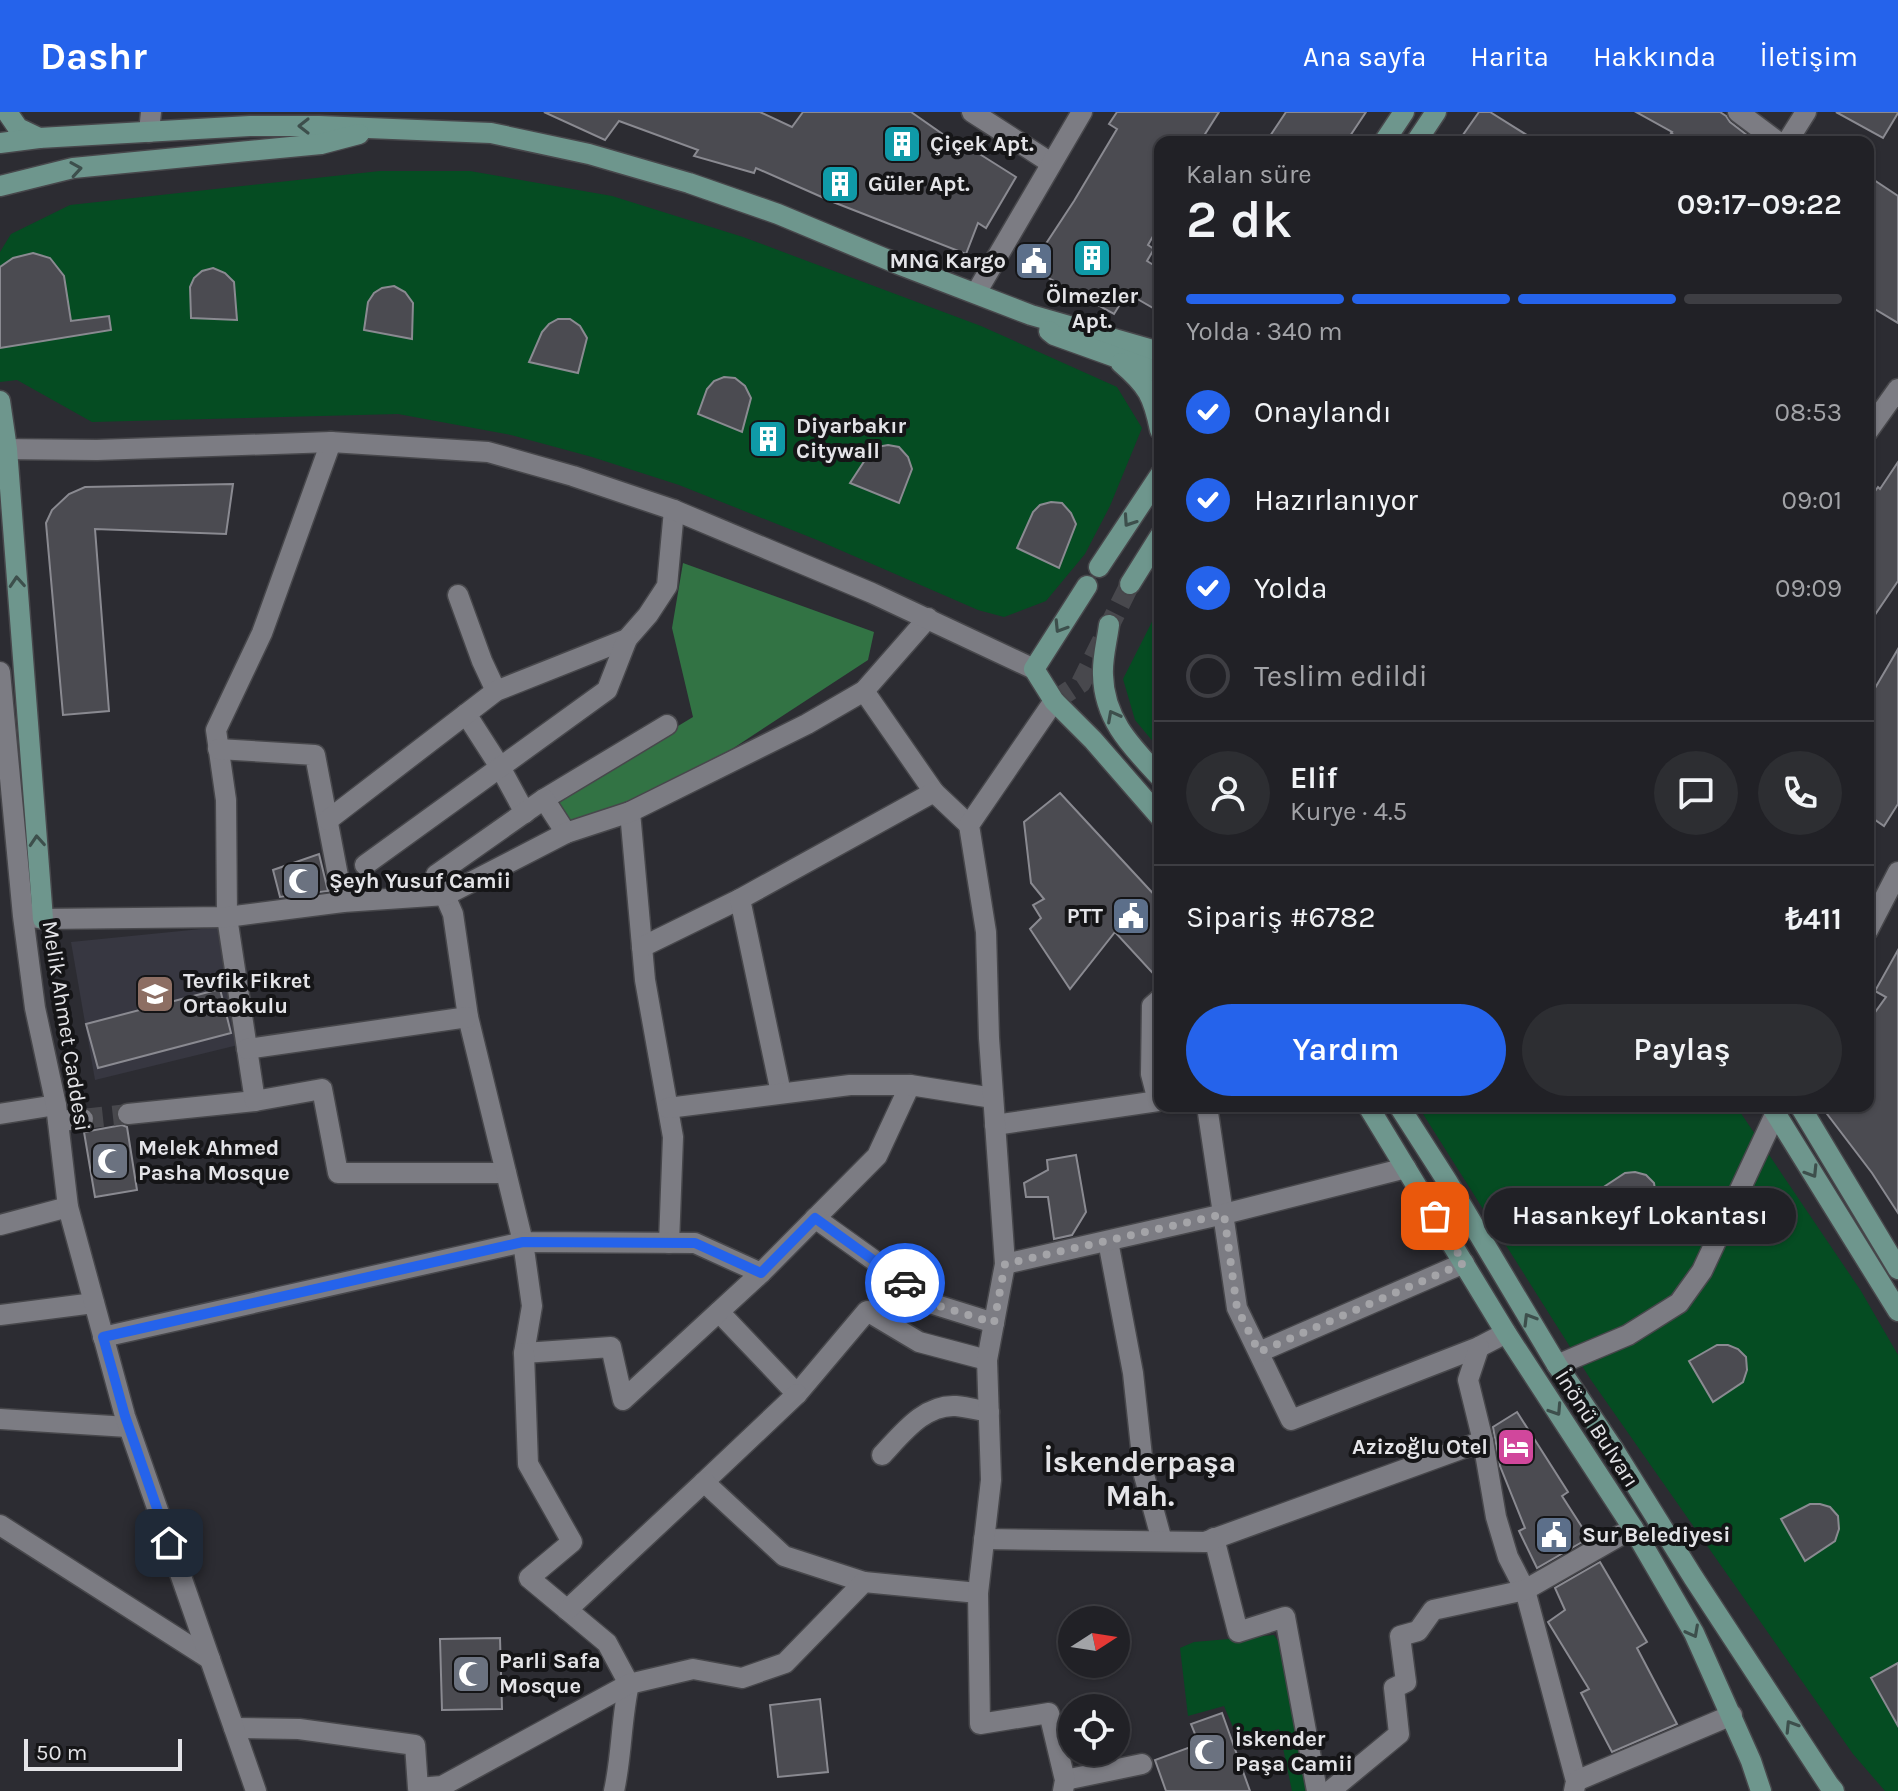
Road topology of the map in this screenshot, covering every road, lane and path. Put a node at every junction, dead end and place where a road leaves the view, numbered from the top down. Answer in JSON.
{"nodes":[{"id":1,"x":7,"y":112,"type":"edge"},
{"id":2,"x":972,"y":112,"type":"edge"},
{"id":3,"x":1082,"y":112,"type":"edge"},
{"id":4,"x":1404,"y":112,"type":"edge"},
{"id":5,"x":1436,"y":112,"type":"edge"},
{"id":6,"x":1738,"y":112,"type":"edge"},
{"id":7,"x":1806,"y":112,"type":"edge"},
{"id":8,"x":251,"y":119,"type":"edge"},
{"id":9,"x":384,"y":120,"type":"edge"},
{"id":10,"x":150,"y":122,"type":"edge"},
{"id":11,"x":1388,"y":136,"type":"edge"},
{"id":12,"x":1420,"y":136,"type":"edge"},
{"id":13,"x":1770,"y":136,"type":"edge"},
{"id":14,"x":1791,"y":136,"type":"edge"},
{"id":15,"x":39,"y":138,"type":"junction"},
{"id":16,"x":0,"y":143,"type":"edge"},
{"id":17,"x":1051,"y":163,"type":"junction"},
{"id":18,"x":0,"y":186,"type":"edge"},
{"id":19,"x":976,"y":293,"type":"junction"},
{"id":20,"x":1031,"y":315,"type":"junction"},
{"id":21,"x":1154,"y":350,"type":"edge"},
{"id":22,"x":1112,"y":355,"type":"junction"},
{"id":23,"x":1154,"y":371,"type":"edge"},
{"id":24,"x":1898,"y":389,"type":"edge"},
{"id":25,"x":1154,"y":400,"type":"edge"},
{"id":26,"x":0,"y":401,"type":"edge"},
{"id":27,"x":1874,"y":423,"type":"edge"},
{"id":28,"x":331,"y":442,"type":"junction"},
{"id":29,"x":3,"y":449,"type":"edge"},
{"id":30,"x":1154,"y":484,"type":"edge"},
{"id":31,"x":674,"y":510,"type":"junction"},
{"id":32,"x":1154,"y":546,"type":"edge"},
{"id":33,"x":1099,"y":567,"type":"dead end"},
{"id":34,"x":1130,"y":584,"type":"tunnel mouth"},
{"id":35,"x":1087,"y":586,"type":"dead end"},
{"id":36,"x":458,"y":595,"type":"dead end"},
{"id":37,"x":928,"y":618,"type":"junction"},
{"id":38,"x":1109,"y":625,"type":"dead end"},
{"id":39,"x":627,"y":639,"type":"junction"},
{"id":40,"x":1034,"y":669,"type":"junction"},
{"id":41,"x":0,"y":672,"type":"edge"},
{"id":42,"x":496,"y":691,"type":"junction"},
{"id":43,"x":864,"y":691,"type":"junction"},
{"id":44,"x":1054,"y":701,"type":"junction"},
{"id":45,"x":466,"y":714,"type":"junction"},
{"id":46,"x":667,"y":725,"type":"dead end"},
{"id":47,"x":218,"y":749,"type":"junction"},
{"id":48,"x":500,"y":767,"type":"junction"},
{"id":49,"x":1154,"y":771,"type":"edge"},
{"id":50,"x":934,"y":792,"type":"junction"},
{"id":51,"x":544,"y":799,"type":"junction"},
{"id":52,"x":1154,"y":810,"type":"edge"},
{"id":53,"x":630,"y":812,"type":"junction"},
{"id":54,"x":525,"y":813,"type":"junction"},
{"id":55,"x":328,"y":820,"type":"junction"},
{"id":56,"x":969,"y":825,"type":"junction"},
{"id":57,"x":566,"y":833,"type":"junction"},
{"id":58,"x":365,"y":865,"type":"dead end"},
{"id":59,"x":1898,"y":872,"type":"edge"},
{"id":60,"x":446,"y":895,"type":"junction"},
{"id":61,"x":740,"y":899,"type":"junction"},
{"id":62,"x":343,"y":902,"type":"junction"},
{"id":63,"x":33,"y":917,"type":"junction"},
{"id":64,"x":227,"y":917,"type":"junction"},
{"id":65,"x":1874,"y":918,"type":"edge"},
{"id":66,"x":642,"y":947,"type":"junction"},
{"id":67,"x":1154,"y":1004,"type":"edge"},
{"id":68,"x":468,"y":1017,"type":"junction"},
{"id":69,"x":247,"y":1049,"type":"junction"},
{"id":70,"x":910,"y":1085,"type":"junction"},
{"id":71,"x":1154,"y":1086,"type":"edge"},
{"id":72,"x":781,"y":1093,"type":"junction"},
{"id":73,"x":993,"y":1098,"type":"junction"},
{"id":74,"x":255,"y":1101,"type":"junction"},
{"id":75,"x":1154,"y":1102,"type":"edge"},
{"id":76,"x":668,"y":1108,"type":"junction"},
{"id":77,"x":1208,"y":1112,"type":"edge"},
{"id":78,"x":1372,"y":1112,"type":"edge"},
{"id":79,"x":1403,"y":1112,"type":"edge"},
{"id":80,"x":1773,"y":1112,"type":"edge"},
{"id":81,"x":1777,"y":1112,"type":"edge"},
{"id":82,"x":1804,"y":1112,"type":"edge"},
{"id":83,"x":57,"y":1113,"type":"junction"},
{"id":84,"x":0,"y":1114,"type":"edge"},
{"id":85,"x":128,"y":1114,"type":"tunnel mouth"},
{"id":86,"x":83,"y":1119,"type":"tunnel mouth"},
{"id":87,"x":995,"y":1125,"type":"junction"},
{"id":88,"x":1406,"y":1168,"type":"junction"},
{"id":89,"x":506,"y":1173,"type":"junction"},
{"id":90,"x":68,"y":1207,"type":"junction"},
{"id":91,"x":1224,"y":1214,"type":"junction"},
{"id":92,"x":815,"y":1218,"type":"junction"},
{"id":93,"x":0,"y":1225,"type":"edge"},
{"id":94,"x":1108,"y":1241,"type":"junction"},
{"id":95,"x":523,"y":1242,"type":"junction"},
{"id":96,"x":669,"y":1243,"type":"junction"},
{"id":97,"x":1464,"y":1263,"type":"junction"},
{"id":98,"x":1005,"y":1264,"type":"junction"},
{"id":99,"x":1898,"y":1269,"type":"edge"},
{"id":100,"x":761,"y":1273,"type":"junction"},
{"id":101,"x":94,"y":1303,"type":"junction"},
{"id":102,"x":1898,"y":1311,"type":"edge"},
{"id":103,"x":719,"y":1312,"type":"junction"},
{"id":104,"x":0,"y":1315,"type":"edge"},
{"id":105,"x":994,"y":1323,"type":"junction"},
{"id":106,"x":1506,"y":1333,"type":"junction"},
{"id":107,"x":103,"y":1337,"type":"junction"},
{"id":108,"x":1479,"y":1347,"type":"junction"},
{"id":109,"x":1259,"y":1352,"type":"junction"},
{"id":110,"x":524,"y":1353,"type":"junction"},
{"id":111,"x":987,"y":1360,"type":"junction"},
{"id":112,"x":1557,"y":1365,"type":"junction"},
{"id":113,"x":797,"y":1394,"type":"junction"},
{"id":114,"x":989,"y":1412,"type":"junction"},
{"id":115,"x":0,"y":1419,"type":"edge"},
{"id":116,"x":128,"y":1427,"type":"junction"},
{"id":117,"x":1483,"y":1441,"type":"junction"},
{"id":118,"x":882,"y":1455,"type":"dead end"},
{"id":119,"x":704,"y":1482,"type":"junction"},
{"id":120,"x":0,"y":1525,"type":"edge"},
{"id":121,"x":1633,"y":1528,"type":"junction"},
{"id":122,"x":1214,"y":1538,"type":"junction"},
{"id":123,"x":984,"y":1539,"type":"junction"},
{"id":124,"x":1162,"y":1541,"type":"junction"},
{"id":125,"x":864,"y":1582,"type":"junction"},
{"id":126,"x":1525,"y":1590,"type":"junction"},
{"id":127,"x":978,"y":1593,"type":"junction"},
{"id":128,"x":567,"y":1610,"type":"junction"},
{"id":129,"x":210,"y":1659,"type":"junction"},
{"id":130,"x":629,"y":1684,"type":"junction"},
{"id":131,"x":1732,"y":1715,"type":"junction"},
{"id":132,"x":234,"y":1728,"type":"junction"},
{"id":133,"x":1142,"y":1764,"type":"dead end"},
{"id":134,"x":453,"y":1786,"type":"edge"},
{"id":135,"x":1064,"y":1786,"type":"edge"},
{"id":136,"x":1573,"y":1788,"type":"edge"},
{"id":137,"x":418,"y":1789,"type":"edge"},
{"id":138,"x":1829,"y":1789,"type":"edge"},
{"id":139,"x":256,"y":1791,"type":"edge"},
{"id":140,"x":614,"y":1791,"type":"edge"},
{"id":141,"x":1317,"y":1791,"type":"edge"},
{"id":142,"x":1330,"y":1791,"type":"edge"},
{"id":143,"x":1761,"y":1791,"type":"edge"}],
"edges":[{"from":1,"to":15,"type":"main road"},
{"from":2,"to":17,"type":"street"},
{"from":3,"to":17,"type":"street"},
{"from":4,"to":11,"type":"main road"},
{"from":5,"to":12,"type":"main road"},
{"from":6,"to":13,"type":"street"},
{"from":7,"to":14,"type":"street"},
{"from":9,"to":8,"type":"main road","one_way":true},
{"from":8,"to":10,"type":"main road"},
{"from":18,"to":9,"type":"main road","one_way":true},
{"from":9,"to":19,"type":"main road"},
{"from":10,"to":15,"type":"main road"},
{"from":15,"to":16,"type":"main road"},
{"from":17,"to":19,"type":"street"},
{"from":19,"to":20,"type":"main road"},
{"from":20,"to":21,"type":"main road"},
{"from":20,"to":22,"type":"main road"},
{"from":22,"to":23,"type":"main road"},
{"from":22,"to":25,"type":"main road"},
{"from":24,"to":27,"type":"street"},
{"from":26,"to":29,"type":"main road"},
{"from":28,"to":29,"type":"street"},
{"from":28,"to":31,"type":"street"},
{"from":28,"to":47,"type":"street"},
{"from":63,"to":29,"type":"main road","one_way":true},
{"from":30,"to":33,"type":"main road","one_way":true},
{"from":31,"to":37,"type":"street"},
{"from":31,"to":39,"type":"street"},
{"from":32,"to":34,"type":"main road"},
{"from":35,"to":40,"type":"main road","one_way":true},
{"from":36,"to":42,"type":"street"},
{"from":37,"to":40,"type":"street"},
{"from":37,"to":43,"type":"street"},
{"from":49,"to":38,"type":"main road","one_way":true},
{"from":39,"to":42,"type":"street"},
{"from":39,"to":48,"type":"street"},
{"from":40,"to":44,"type":"main road"},
{"from":41,"to":63,"type":"street","name":"Melik Ahmet Caddesi"},
{"from":42,"to":45,"type":"street"},
{"from":43,"to":50,"type":"street"},
{"from":43,"to":53,"type":"street"},
{"from":44,"to":52,"type":"main road"},
{"from":44,"to":56,"type":"street"},
{"from":45,"to":48,"type":"street"},
{"from":45,"to":55,"type":"street"},
{"from":46,"to":51,"type":"street"},
{"from":47,"to":55,"type":"street"},
{"from":47,"to":64,"type":"street"},
{"from":48,"to":54,"type":"street"},
{"from":48,"to":58,"type":"street"},
{"from":50,"to":56,"type":"street"},
{"from":50,"to":61,"type":"street"},
{"from":51,"to":54,"type":"street"},
{"from":51,"to":57,"type":"street"},
{"from":53,"to":57,"type":"street"},
{"from":53,"to":66,"type":"street"},
{"from":54,"to":60,"type":"street"},
{"from":55,"to":62,"type":"street"},
{"from":56,"to":73,"type":"street"},
{"from":57,"to":60,"type":"street"},
{"from":59,"to":65,"type":"street"},
{"from":60,"to":62,"type":"street"},
{"from":60,"to":68,"type":"street"},
{"from":61,"to":66,"type":"street"},
{"from":61,"to":72,"type":"street"},
{"from":62,"to":64,"type":"street"},
{"from":63,"to":64,"type":"street"},
{"from":63,"to":83,"type":"street","name":"Melik Ahmet Caddesi"},
{"from":64,"to":69,"type":"street"},
{"from":66,"to":76,"type":"street"},
{"from":67,"to":71,"type":"street"},
{"from":68,"to":69,"type":"street"},
{"from":68,"to":89,"type":"street"},
{"from":69,"to":74,"type":"street"},
{"from":70,"to":72,"type":"street"},
{"from":70,"to":73,"type":"street"},
{"from":70,"to":92,"type":"street"},
{"from":72,"to":76,"type":"street"},
{"from":73,"to":87,"type":"street"},
{"from":74,"to":85,"type":"street"},
{"from":74,"to":89,"type":"street"},
{"from":75,"to":87,"type":"street"},
{"from":76,"to":96,"type":"street"},
{"from":77,"to":91,"type":"street"},
{"from":78,"to":88,"type":"main road","name":"İnönü Bulvarı"},
{"from":112,"to":79,"type":"main road","one_way":true},
{"from":80,"to":112,"type":"street"},
{"from":81,"to":102,"type":"main road","one_way":true},
{"from":82,"to":99,"type":"main road"},
{"from":83,"to":84,"type":"street"},
{"from":83,"to":86,"type":"street"},
{"from":83,"to":90,"type":"street","name":"Melik Ahmet Caddesi"},
{"from":87,"to":98,"type":"street"},
{"from":88,"to":91,"type":"street"},
{"from":88,"to":97,"type":"main road","name":"İnönü Bulvarı"},
{"from":89,"to":95,"type":"street"},
{"from":90,"to":93,"type":"street"},
{"from":90,"to":101,"type":"street","name":"Melik Ahmet Caddesi"},
{"from":91,"to":94,"type":"street"},
{"from":91,"to":109,"type":"street"},
{"from":92,"to":100,"type":"street"},
{"from":92,"to":105,"type":"street"},
{"from":94,"to":98,"type":"street"},
{"from":94,"to":124,"type":"street"},
{"from":95,"to":96,"type":"street"},
{"from":95,"to":107,"type":"street"},
{"from":95,"to":110,"type":"street"},
{"from":96,"to":100,"type":"street"},
{"from":97,"to":106,"type":"main road","name":"İnönü Bulvarı"},
{"from":97,"to":109,"type":"street"},
{"from":98,"to":105,"type":"street"},
{"from":100,"to":103,"type":"street"},
{"from":101,"to":104,"type":"street"},
{"from":101,"to":107,"type":"street","name":"Melik Ahmet Caddesi"},
{"from":103,"to":110,"type":"street"},
{"from":103,"to":113,"type":"street"},
{"from":105,"to":111,"type":"street"},
{"from":106,"to":108,"type":"street"},
{"from":106,"to":121,"type":"main road","name":"İnönü Bulvarı","one_way":true},
{"from":107,"to":116,"type":"street","name":"Melik Ahmet Caddesi"},
{"from":108,"to":109,"type":"street"},
{"from":108,"to":117,"type":"street"},
{"from":110,"to":128,"type":"street"},
{"from":111,"to":113,"type":"street"},
{"from":111,"to":114,"type":"street"},
{"from":138,"to":112,"type":"main road","one_way":true},
{"from":113,"to":119,"type":"street"},
{"from":114,"to":118,"type":"street"},
{"from":114,"to":123,"type":"street"},
{"from":115,"to":116,"type":"street"},
{"from":116,"to":129,"type":"street","name":"Melik Ahmet Caddesi"},
{"from":117,"to":122,"type":"street"},
{"from":117,"to":126,"type":"street"},
{"from":119,"to":125,"type":"street"},
{"from":119,"to":128,"type":"street"},
{"from":120,"to":129,"type":"street"},
{"from":121,"to":126,"type":"street"},
{"from":121,"to":131,"type":"main road","name":"İnönü Bulvarı","one_way":true},
{"from":122,"to":124,"type":"street"},
{"from":122,"to":141,"type":"street"},
{"from":123,"to":124,"type":"street"},
{"from":123,"to":127,"type":"street"},
{"from":125,"to":127,"type":"street"},
{"from":125,"to":130,"type":"street"},
{"from":126,"to":136,"type":"street"},
{"from":126,"to":142,"type":"street"},
{"from":127,"to":135,"type":"street"},
{"from":128,"to":130,"type":"street"},
{"from":129,"to":132,"type":"street","name":"Melik Ahmet Caddesi"},
{"from":130,"to":134,"type":"street"},
{"from":130,"to":140,"type":"street"},
{"from":131,"to":136,"type":"street"},
{"from":131,"to":143,"type":"main road","name":"İnönü Bulvarı"},
{"from":132,"to":137,"type":"street"},
{"from":132,"to":139,"type":"street","name":"Melik Ahmet Caddesi"},
{"from":133,"to":135,"type":"street"},
{"from":134,"to":137,"type":"street"}]}
